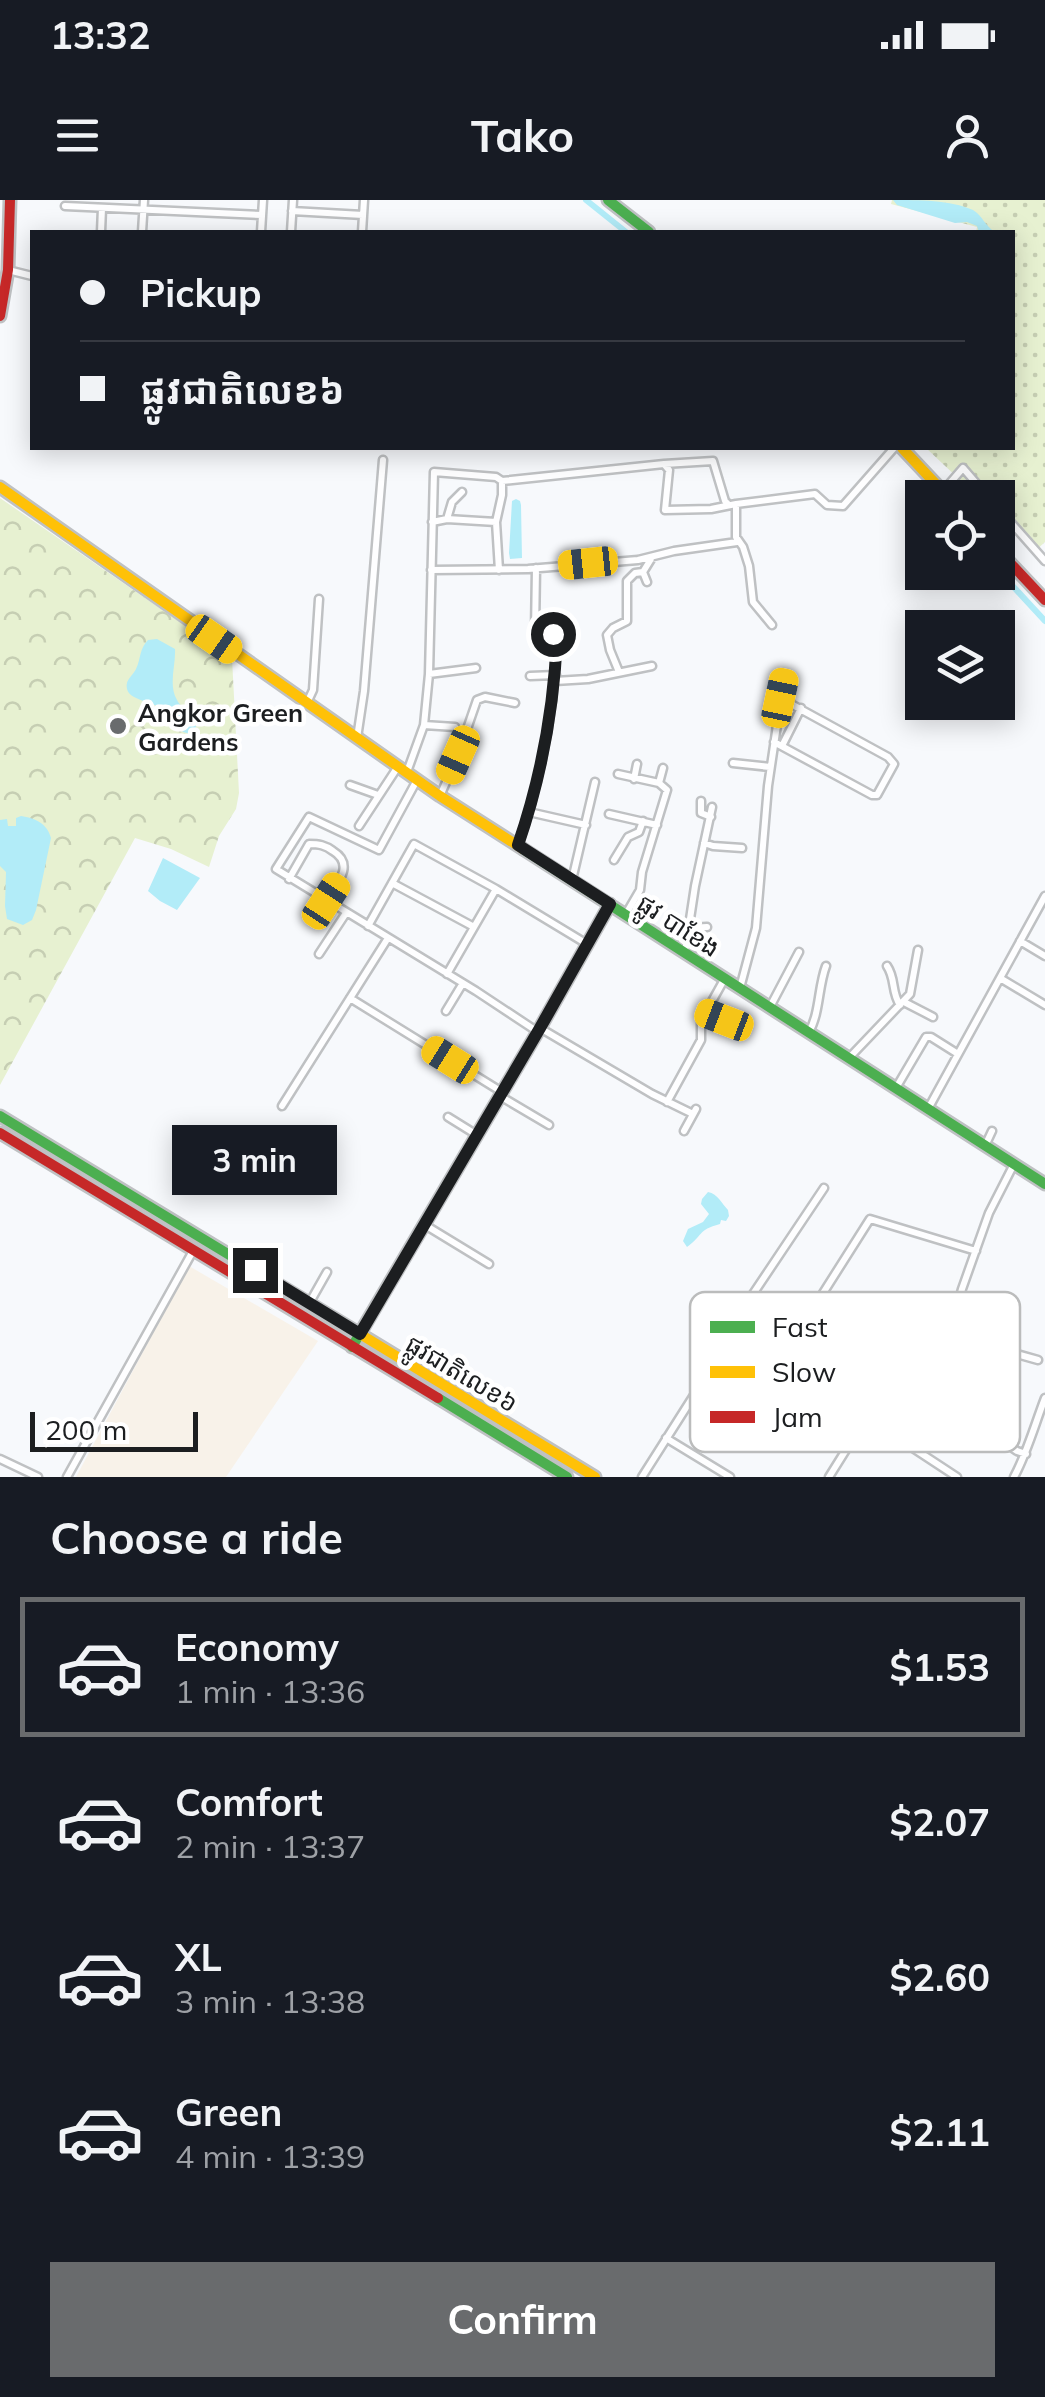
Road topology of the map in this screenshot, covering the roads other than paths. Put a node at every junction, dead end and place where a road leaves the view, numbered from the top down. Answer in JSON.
{"nodes":[{"id":1,"x":10,"y":200,"type":"edge"},
{"id":2,"x":144,"y":200,"type":"edge"},
{"id":3,"x":263,"y":200,"type":"edge"},
{"id":4,"x":292,"y":200,"type":"edge"},
{"id":5,"x":364,"y":200,"type":"edge"},
{"id":6,"x":608,"y":200,"type":"edge"},
{"id":7,"x":65,"y":206,"type":"dead end"},
{"id":8,"x":102,"y":208,"type":"junction"},
{"id":9,"x":143,"y":210,"type":"junction"},
{"id":10,"x":292,"y":210,"type":"junction"},
{"id":11,"x":262,"y":214,"type":"junction"},
{"id":12,"x":363,"y":215,"type":"junction"},
{"id":13,"x":4,"y":229,"type":"edge"},
{"id":14,"x":101,"y":230,"type":"edge"},
{"id":15,"x":142,"y":230,"type":"edge"},
{"id":16,"x":261,"y":230,"type":"edge"},
{"id":17,"x":291,"y":230,"type":"edge"},
{"id":18,"x":362,"y":230,"type":"edge"},
{"id":19,"x":646,"y":230,"type":"edge"},
{"id":20,"x":8,"y":270,"type":"junction"},
{"id":21,"x":30,"y":276,"type":"edge"},
{"id":22,"x":0,"y":316,"type":"edge"},
{"id":23,"x":892,"y":450,"type":"edge"},
{"id":24,"x":904,"y":450,"type":"edge"},
{"id":25,"x":383,"y":460,"type":"dead end"},
{"id":26,"x":664,"y":464,"type":"junction"},
{"id":27,"x":931,"y":480,"type":"edge"},
{"id":28,"x":954,"y":480,"type":"edge"},
{"id":29,"x":973,"y":480,"type":"edge"},
{"id":30,"x":502,"y":481,"type":"junction"},
{"id":31,"x":0,"y":487,"type":"edge"},
{"id":32,"x":462,"y":492,"type":"dead end"},
{"id":33,"x":733,"y":504,"type":"junction"},
{"id":34,"x":447,"y":519,"type":"junction"},
{"id":35,"x":432,"y":522,"type":"junction"},
{"id":36,"x":496,"y":522,"type":"junction"},
{"id":37,"x":1015,"y":527,"type":"edge"},
{"id":38,"x":738,"y":542,"type":"junction"},
{"id":39,"x":651,"y":558,"type":"junction"},
{"id":40,"x":1045,"y":561,"type":"edge"},
{"id":41,"x":536,"y":568,"type":"junction"},
{"id":42,"x":1015,"y":568,"type":"edge"},
{"id":43,"x":431,"y":570,"type":"junction"},
{"id":44,"x":500,"y":570,"type":"junction"},
{"id":45,"x":643,"y":572,"type":"junction"},
{"id":46,"x":647,"y":582,"type":"dead end"},
{"id":47,"x":319,"y":599,"type":"dead end"},
{"id":48,"x":1045,"y":600,"type":"edge"},
{"id":49,"x":772,"y":626,"type":"dead end"},
{"id":50,"x":652,"y":666,"type":"dead end"},
{"id":51,"x":476,"y":668,"type":"dead end"},
{"id":52,"x":619,"y":672,"type":"junction"},
{"id":53,"x":429,"y":674,"type":"junction"},
{"id":54,"x":530,"y":676,"type":"dead end"},
{"id":55,"x":556,"y":678,"type":"junction"},
{"id":56,"x":784,"y":678,"type":"dead end"},
{"id":57,"x":780,"y":698,"type":"junction"},
{"id":58,"x":514,"y":703,"type":"dead end"},
{"id":59,"x":306,"y":704,"type":"junction"},
{"id":60,"x":801,"y":708,"type":"junction"},
{"id":61,"x":424,"y":726,"type":"junction"},
{"id":62,"x":455,"y":727,"type":"dead end"},
{"id":63,"x":357,"y":739,"type":"junction"},
{"id":64,"x":774,"y":742,"type":"junction"},
{"id":65,"x":782,"y":746,"type":"junction"},
{"id":66,"x":733,"y":763,"type":"dead end"},
{"id":67,"x":637,"y":764,"type":"dead end"},
{"id":68,"x":770,"y":766,"type":"junction"},
{"id":69,"x":663,"y":768,"type":"dead end"},
{"id":70,"x":407,"y":774,"type":"junction"},
{"id":71,"x":618,"y":774,"type":"dead end"},
{"id":72,"x":634,"y":779,"type":"junction"},
{"id":73,"x":595,"y":782,"type":"dead end"},
{"id":74,"x":658,"y":783,"type":"junction"},
{"id":75,"x":350,"y":785,"type":"dead end"},
{"id":76,"x":378,"y":795,"type":"junction"},
{"id":77,"x":440,"y":796,"type":"junction"},
{"id":78,"x":700,"y":801,"type":"dead end"},
{"id":79,"x":712,"y":807,"type":"dead end"},
{"id":80,"x":529,"y":812,"type":"junction"},
{"id":81,"x":609,"y":814,"type":"dead end"},
{"id":82,"x":711,"y":816,"type":"junction"},
{"id":83,"x":643,"y":821,"type":"junction"},
{"id":84,"x":586,"y":825,"type":"junction"},
{"id":85,"x":657,"y":825,"type":"junction"},
{"id":86,"x":358,"y":826,"type":"dead end"},
{"id":87,"x":704,"y":843,"type":"junction"},
{"id":88,"x":518,"y":845,"type":"junction"},
{"id":89,"x":742,"y":848,"type":"dead end"},
{"id":90,"x":614,"y":860,"type":"dead end"},
{"id":91,"x":289,"y":879,"type":"junction"},
{"id":92,"x":572,"y":880,"type":"junction"},
{"id":93,"x":392,"y":883,"type":"junction"},
{"id":94,"x":496,"y":889,"type":"junction"},
{"id":95,"x":1045,"y":896,"type":"edge"},
{"id":96,"x":326,"y":901,"type":"junction"},
{"id":97,"x":610,"y":904,"type":"junction"},
{"id":98,"x":1043,"y":905,"type":"edge"},
{"id":99,"x":346,"y":913,"type":"junction"},
{"id":100,"x":626,"y":914,"type":"junction"},
{"id":101,"x":368,"y":926,"type":"junction"},
{"id":102,"x":474,"y":927,"type":"junction"},
{"id":103,"x":690,"y":928,"type":"junction"},
{"id":104,"x":707,"y":928,"type":"dead end"},
{"id":105,"x":388,"y":938,"type":"junction"},
{"id":106,"x":1020,"y":941,"type":"junction"},
{"id":107,"x":587,"y":944,"type":"junction"},
{"id":108,"x":918,"y":950,"type":"dead end"},
{"id":109,"x":685,"y":952,"type":"junction"},
{"id":110,"x":800,"y":952,"type":"dead end"},
{"id":111,"x":319,"y":954,"type":"dead end"},
{"id":112,"x":1045,"y":956,"type":"edge"},
{"id":113,"x":826,"y":966,"type":"dead end"},
{"id":114,"x":887,"y":966,"type":"dead end"},
{"id":115,"x":447,"y":974,"type":"junction"},
{"id":116,"x":725,"y":978,"type":"junction"},
{"id":117,"x":1000,"y":978,"type":"junction"},
{"id":118,"x":462,"y":983,"type":"junction"},
{"id":119,"x":740,"y":988,"type":"junction"},
{"id":120,"x":350,"y":998,"type":"junction"},
{"id":121,"x":902,"y":1003,"type":"junction"},
{"id":122,"x":1045,"y":1005,"type":"edge"},
{"id":123,"x":770,"y":1007,"type":"junction"},
{"id":124,"x":446,"y":1011,"type":"dead end"},
{"id":125,"x":705,"y":1012,"type":"junction"},
{"id":126,"x":933,"y":1017,"type":"dead end"},
{"id":127,"x":539,"y":1030,"type":"junction"},
{"id":128,"x":738,"y":1031,"type":"dead end"},
{"id":129,"x":809,"y":1032,"type":"junction"},
{"id":130,"x":958,"y":1054,"type":"junction"},
{"id":131,"x":849,"y":1058,"type":"junction"},
{"id":132,"x":896,"y":1088,"type":"junction"},
{"id":133,"x":501,"y":1094,"type":"junction"},
{"id":134,"x":667,"y":1102,"type":"junction"},
{"id":135,"x":282,"y":1106,"type":"dead end"},
{"id":136,"x":928,"y":1109,"type":"junction"},
{"id":137,"x":0,"y":1116,"type":"edge"},
{"id":138,"x":448,"y":1117,"type":"dead end"},
{"id":139,"x":548,"y":1125,"type":"dead end"},
{"id":140,"x":684,"y":1131,"type":"dead end"},
{"id":141,"x":992,"y":1131,"type":"dead end"},
{"id":142,"x":0,"y":1134,"type":"edge"},
{"id":143,"x":477,"y":1136,"type":"junction"},
{"id":144,"x":985,"y":1146,"type":"junction"},
{"id":145,"x":1014,"y":1164,"type":"junction"},
{"id":146,"x":1045,"y":1184,"type":"edge"},
{"id":147,"x":824,"y":1188,"type":"dead end"},
{"id":148,"x":424,"y":1224,"type":"junction"},
{"id":149,"x":200,"y":1238,"type":"junction"},
{"id":150,"x":193,"y":1250,"type":"junction"},
{"id":151,"x":976,"y":1251,"type":"junction"},
{"id":152,"x":489,"y":1264,"type":"dead end"},
{"id":153,"x":327,"y":1272,"type":"dead end"},
{"id":154,"x":754,"y":1292,"type":"edge"},
{"id":155,"x":824,"y":1292,"type":"edge"},
{"id":156,"x":963,"y":1292,"type":"edge"},
{"id":157,"x":309,"y":1303,"type":"junction"},
{"id":158,"x":360,"y":1334,"type":"junction"},
{"id":159,"x":352,"y":1347,"type":"junction"},
{"id":160,"x":1020,"y":1354,"type":"edge"},
{"id":161,"x":1038,"y":1360,"type":"dead end"},
{"id":162,"x":1045,"y":1398,"type":"edge"},
{"id":163,"x":690,"y":1401,"type":"edge"},
{"id":164,"x":666,"y":1438,"type":"junction"},
{"id":165,"x":1020,"y":1451,"type":"edge"},
{"id":166,"x":847,"y":1452,"type":"edge"},
{"id":167,"x":917,"y":1452,"type":"edge"},
{"id":168,"x":1026,"y":1454,"type":"junction"},
{"id":169,"x":0,"y":1459,"type":"edge"},
{"id":170,"x":834,"y":1475,"type":"edge"},
{"id":171,"x":38,"y":1477,"type":"edge"},
{"id":172,"x":67,"y":1477,"type":"edge"},
{"id":173,"x":567,"y":1477,"type":"edge"},
{"id":174,"x":595,"y":1477,"type":"edge"},
{"id":175,"x":642,"y":1477,"type":"edge"},
{"id":176,"x":730,"y":1477,"type":"edge"},
{"id":177,"x":958,"y":1477,"type":"edge"},
{"id":178,"x":1014,"y":1477,"type":"edge"}],
"edges":[{"from":1,"to":13,"type":"main road"},
{"from":2,"to":9,"type":"street"},
{"from":3,"to":11,"type":"street"},
{"from":4,"to":10,"type":"street"},
{"from":5,"to":12,"type":"street"},
{"from":6,"to":19,"type":"main road"},
{"from":7,"to":8,"type":"street"},
{"from":8,"to":9,"type":"street"},
{"from":8,"to":14,"type":"street"},
{"from":9,"to":11,"type":"street"},
{"from":9,"to":15,"type":"street"},
{"from":10,"to":12,"type":"street"},
{"from":10,"to":17,"type":"street"},
{"from":11,"to":16,"type":"street"},
{"from":12,"to":18,"type":"street"},
{"from":13,"to":20,"type":"main road"},
{"from":20,"to":21,"type":"street"},
{"from":20,"to":22,"type":"main road"},
{"from":23,"to":33,"type":"street"},
{"from":24,"to":27,"type":"main road"},
{"from":25,"to":63,"type":"street"},
{"from":26,"to":30,"type":"street"},
{"from":26,"to":33,"type":"street"},
{"from":26,"to":33,"type":"street"},
{"from":28,"to":29,"type":"street"},
{"from":30,"to":35,"type":"street"},
{"from":30,"to":36,"type":"street"},
{"from":31,"to":59,"type":"main road","name":"ផ្លូវ បាខែង"},
{"from":32,"to":34,"type":"street"},
{"from":33,"to":38,"type":"street"},
{"from":34,"to":35,"type":"street"},
{"from":34,"to":36,"type":"street"},
{"from":35,"to":43,"type":"street"},
{"from":36,"to":44,"type":"street"},
{"from":37,"to":40,"type":"street"},
{"from":38,"to":39,"type":"street"},
{"from":38,"to":49,"type":"street"},
{"from":39,"to":41,"type":"street"},
{"from":39,"to":45,"type":"street"},
{"from":41,"to":44,"type":"street"},
{"from":41,"to":55,"type":"street"},
{"from":42,"to":48,"type":"main road"},
{"from":43,"to":44,"type":"street"},
{"from":43,"to":53,"type":"street"},
{"from":45,"to":46,"type":"street"},
{"from":45,"to":52,"type":"street"},
{"from":47,"to":59,"type":"street"},
{"from":50,"to":52,"type":"street"},
{"from":51,"to":53,"type":"street"},
{"from":52,"to":55,"type":"street"},
{"from":53,"to":61,"type":"street"},
{"from":54,"to":55,"type":"street"},
{"from":55,"to":80,"type":"street"},
{"from":56,"to":57,"type":"street"},
{"from":57,"to":60,"type":"street"},
{"from":57,"to":64,"type":"street"},
{"from":58,"to":77,"type":"street"},
{"from":59,"to":63,"type":"main road","name":"ផ្លូវ បាខែង"},
{"from":60,"to":65,"type":"street"},
{"from":60,"to":65,"type":"street"},
{"from":61,"to":62,"type":"street"},
{"from":61,"to":70,"type":"street"},
{"from":63,"to":70,"type":"main road","name":"ផ្លូវ បាខែង"},
{"from":64,"to":65,"type":"street"},
{"from":64,"to":68,"type":"street"},
{"from":66,"to":68,"type":"street"},
{"from":67,"to":72,"type":"street"},
{"from":68,"to":119,"type":"street"},
{"from":69,"to":74,"type":"street"},
{"from":70,"to":76,"type":"street"},
{"from":70,"to":77,"type":"main road","name":"ផ្លូវ បាខែង"},
{"from":70,"to":91,"type":"street"},
{"from":71,"to":72,"type":"street"},
{"from":72,"to":74,"type":"street"},
{"from":73,"to":84,"type":"street"},
{"from":74,"to":85,"type":"street"},
{"from":75,"to":76,"type":"street"},
{"from":76,"to":86,"type":"street"},
{"from":77,"to":88,"type":"main road","name":"ផ្លូវ បាខែង"},
{"from":78,"to":82,"type":"street"},
{"from":79,"to":82,"type":"street"},
{"from":80,"to":84,"type":"street"},
{"from":80,"to":88,"type":"street"},
{"from":81,"to":83,"type":"street"},
{"from":82,"to":87,"type":"street"},
{"from":83,"to":85,"type":"street"},
{"from":83,"to":90,"type":"street"},
{"from":84,"to":92,"type":"street"},
{"from":85,"to":100,"type":"street"},
{"from":87,"to":89,"type":"street"},
{"from":87,"to":103,"type":"street"},
{"from":88,"to":92,"type":"main road","name":"ផ្លូវ បាខែង"},
{"from":91,"to":96,"type":"street"},
{"from":91,"to":96,"type":"street"},
{"from":92,"to":97,"type":"main road","name":"ផ្លូវ បាខែង"},
{"from":93,"to":94,"type":"street"},
{"from":93,"to":101,"type":"street"},
{"from":93,"to":102,"type":"street"},
{"from":94,"to":102,"type":"street"},
{"from":94,"to":107,"type":"street"},
{"from":95,"to":98,"type":"street"},
{"from":96,"to":99,"type":"street"},
{"from":97,"to":100,"type":"main road","name":"ផ្លូវ បាខែង"},
{"from":97,"to":107,"type":"main road"},
{"from":98,"to":106,"type":"street"},
{"from":99,"to":101,"type":"street"},
{"from":99,"to":111,"type":"street"},
{"from":100,"to":109,"type":"main road","name":"ផ្លូវ បាខែង"},
{"from":101,"to":105,"type":"street"},
{"from":102,"to":115,"type":"street"},
{"from":103,"to":104,"type":"street"},
{"from":103,"to":109,"type":"street"},
{"from":105,"to":115,"type":"street"},
{"from":105,"to":120,"type":"street"},
{"from":106,"to":112,"type":"street"},
{"from":106,"to":117,"type":"street"},
{"from":107,"to":127,"type":"main road"},
{"from":108,"to":121,"type":"street"},
{"from":109,"to":116,"type":"main road","name":"ផ្លូវ បាខែង"},
{"from":110,"to":123,"type":"street"},
{"from":113,"to":129,"type":"street"},
{"from":114,"to":121,"type":"street"},
{"from":115,"to":118,"type":"street"},
{"from":116,"to":119,"type":"main road","name":"ផ្លូវ បាខែង"},
{"from":116,"to":125,"type":"street"},
{"from":117,"to":122,"type":"street"},
{"from":117,"to":130,"type":"street"},
{"from":118,"to":124,"type":"street"},
{"from":118,"to":127,"type":"street"},
{"from":119,"to":123,"type":"main road","name":"ផ្លូវ បាខែង"},
{"from":120,"to":133,"type":"street"},
{"from":120,"to":135,"type":"street"},
{"from":121,"to":126,"type":"street"},
{"from":121,"to":131,"type":"street"},
{"from":123,"to":129,"type":"main road","name":"ផ្លូវ បាខែង"},
{"from":125,"to":128,"type":"street"},
{"from":125,"to":134,"type":"street"},
{"from":127,"to":133,"type":"main road"},
{"from":127,"to":134,"type":"street"},
{"from":129,"to":131,"type":"main road","name":"ផ្លូវ បាខែង"},
{"from":130,"to":132,"type":"street"},
{"from":130,"to":136,"type":"street"},
{"from":131,"to":132,"type":"main road","name":"ផ្លូវ បាខែង"},
{"from":132,"to":136,"type":"main road","name":"ផ្លូវ បាខែង"},
{"from":133,"to":139,"type":"street"},
{"from":133,"to":143,"type":"main road"},
{"from":134,"to":140,"type":"street"},
{"from":136,"to":144,"type":"main road","name":"ផ្លូវ បាខែង"},
{"from":137,"to":149,"type":"main road","name":"ផ្លូវជាតិលេខ៦"},
{"from":138,"to":143,"type":"street"},
{"from":141,"to":144,"type":"street"},
{"from":142,"to":150,"type":"main road","name":"ផ្លូវជាតិលេខ៦"},
{"from":143,"to":148,"type":"main road"},
{"from":144,"to":145,"type":"main road","name":"ផ្លូវ បាខែង"},
{"from":145,"to":146,"type":"main road","name":"ផ្លូវ បាខែង"},
{"from":145,"to":151,"type":"street"},
{"from":147,"to":154,"type":"street"},
{"from":148,"to":152,"type":"street"},
{"from":148,"to":158,"type":"main road"},
{"from":149,"to":150,"type":"street"},
{"from":149,"to":157,"type":"main road","name":"ផ្លូវជាតិលេខ៦"},
{"from":150,"to":159,"type":"main road","name":"ផ្លូវជាតិលេខ៦"},
{"from":150,"to":172,"type":"street"},
{"from":151,"to":155,"type":"street"},
{"from":151,"to":156,"type":"street"},
{"from":153,"to":157,"type":"street"},
{"from":157,"to":158,"type":"main road","name":"ផ្លូវជាតិលេខ៦"},
{"from":158,"to":159,"type":"main road"},
{"from":158,"to":174,"type":"main road","name":"ផ្លូវជាតិលេខ៦"},
{"from":159,"to":173,"type":"main road","name":"ផ្លូវជាតិលេខ៦"},
{"from":160,"to":161,"type":"street"},
{"from":162,"to":168,"type":"street"},
{"from":163,"to":164,"type":"street"},
{"from":164,"to":175,"type":"street"},
{"from":164,"to":176,"type":"street"},
{"from":165,"to":168,"type":"street"},
{"from":166,"to":170,"type":"street"},
{"from":167,"to":177,"type":"street"},
{"from":168,"to":178,"type":"street"},
{"from":169,"to":171,"type":"street"}]}
